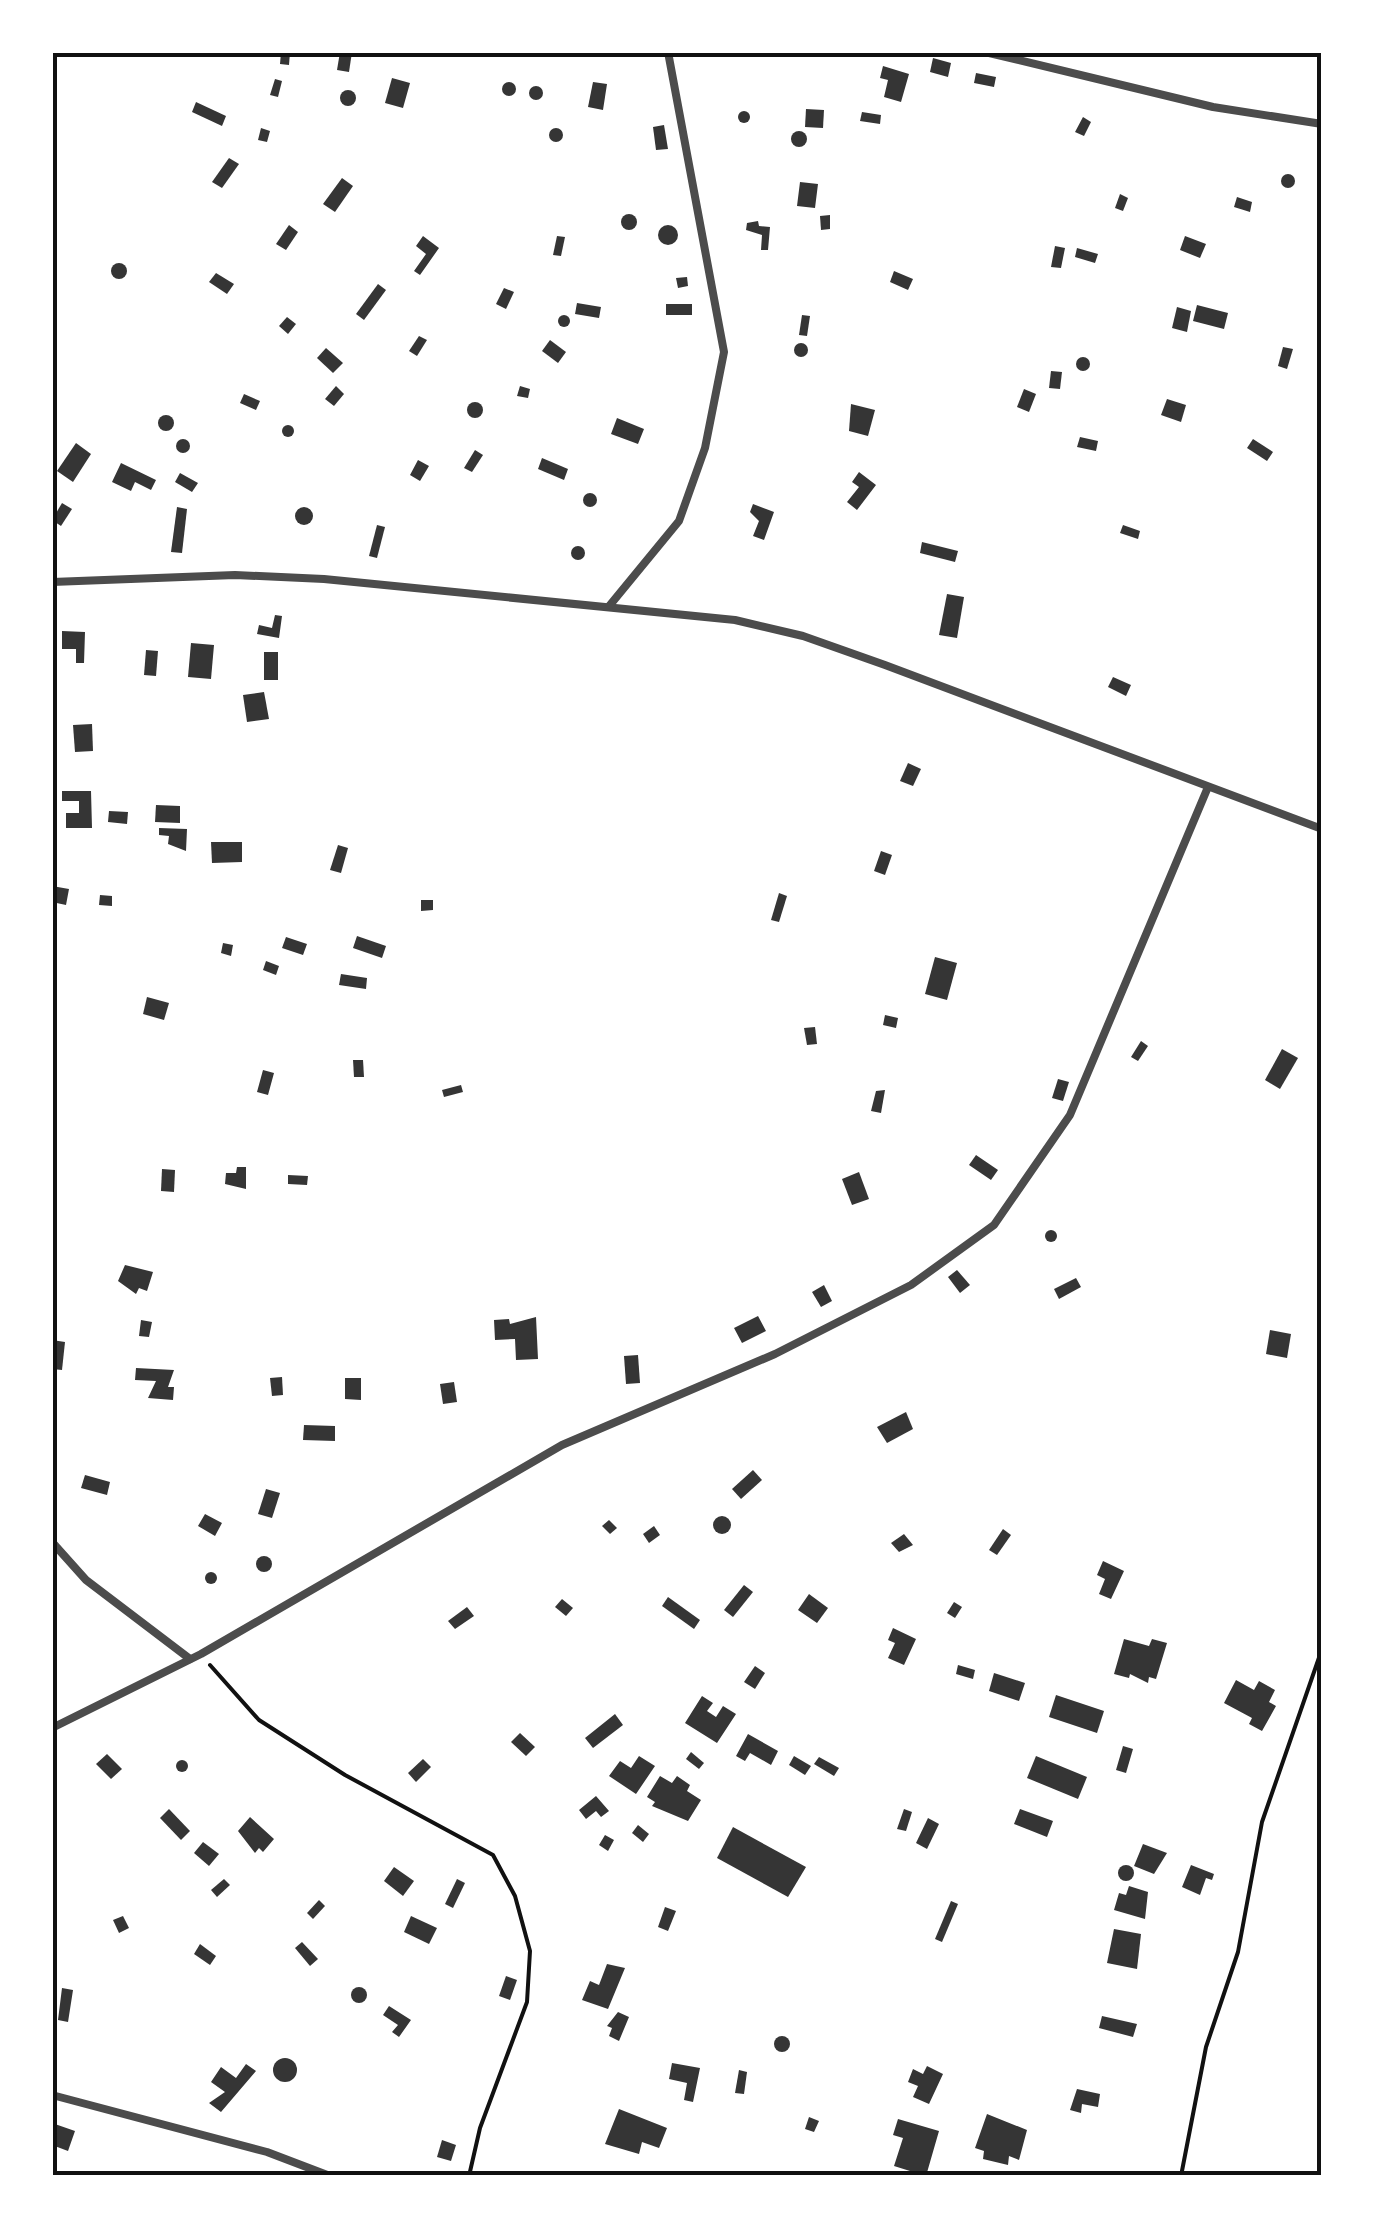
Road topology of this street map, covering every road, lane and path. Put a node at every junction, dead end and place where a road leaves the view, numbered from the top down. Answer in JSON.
{"nodes":[{"id":1,"x":668,"y":52,"type":"edge"},
{"id":2,"x":984,"y":52,"type":"edge"},
{"id":3,"x":1322,"y":124,"type":"edge"},
{"id":4,"x":52,"y":582,"type":"edge"},
{"id":5,"x":610,"y":605,"type":"junction"},
{"id":6,"x":1208,"y":787,"type":"junction"},
{"id":7,"x":1322,"y":829,"type":"edge"},
{"id":8,"x":52,"y":1542,"type":"edge"},
{"id":9,"x":1322,"y":1649,"type":"edge"},
{"id":10,"x":200,"y":1654,"type":"junction"},
{"id":11,"x":190,"y":1659,"type":"junction"},
{"id":12,"x":52,"y":1728,"type":"edge"},
{"id":13,"x":52,"y":2095,"type":"edge"},
{"id":14,"x":330,"y":2176,"type":"edge"},
{"id":15,"x":469,"y":2176,"type":"edge"},
{"id":16,"x":1181,"y":2176,"type":"edge"}],
"edges":[{"from":1,"to":5,"type":"street"},
{"from":2,"to":3,"type":"street"},
{"from":4,"to":5,"type":"street"},
{"from":5,"to":6,"type":"street"},
{"from":6,"to":7,"type":"street"},
{"from":6,"to":10,"type":"street"},
{"from":8,"to":11,"type":"street"},
{"from":9,"to":16,"type":"path"},
{"from":10,"to":11,"type":"street"},
{"from":10,"to":15,"type":"path"},
{"from":11,"to":12,"type":"street"},
{"from":13,"to":14,"type":"street"}]}
